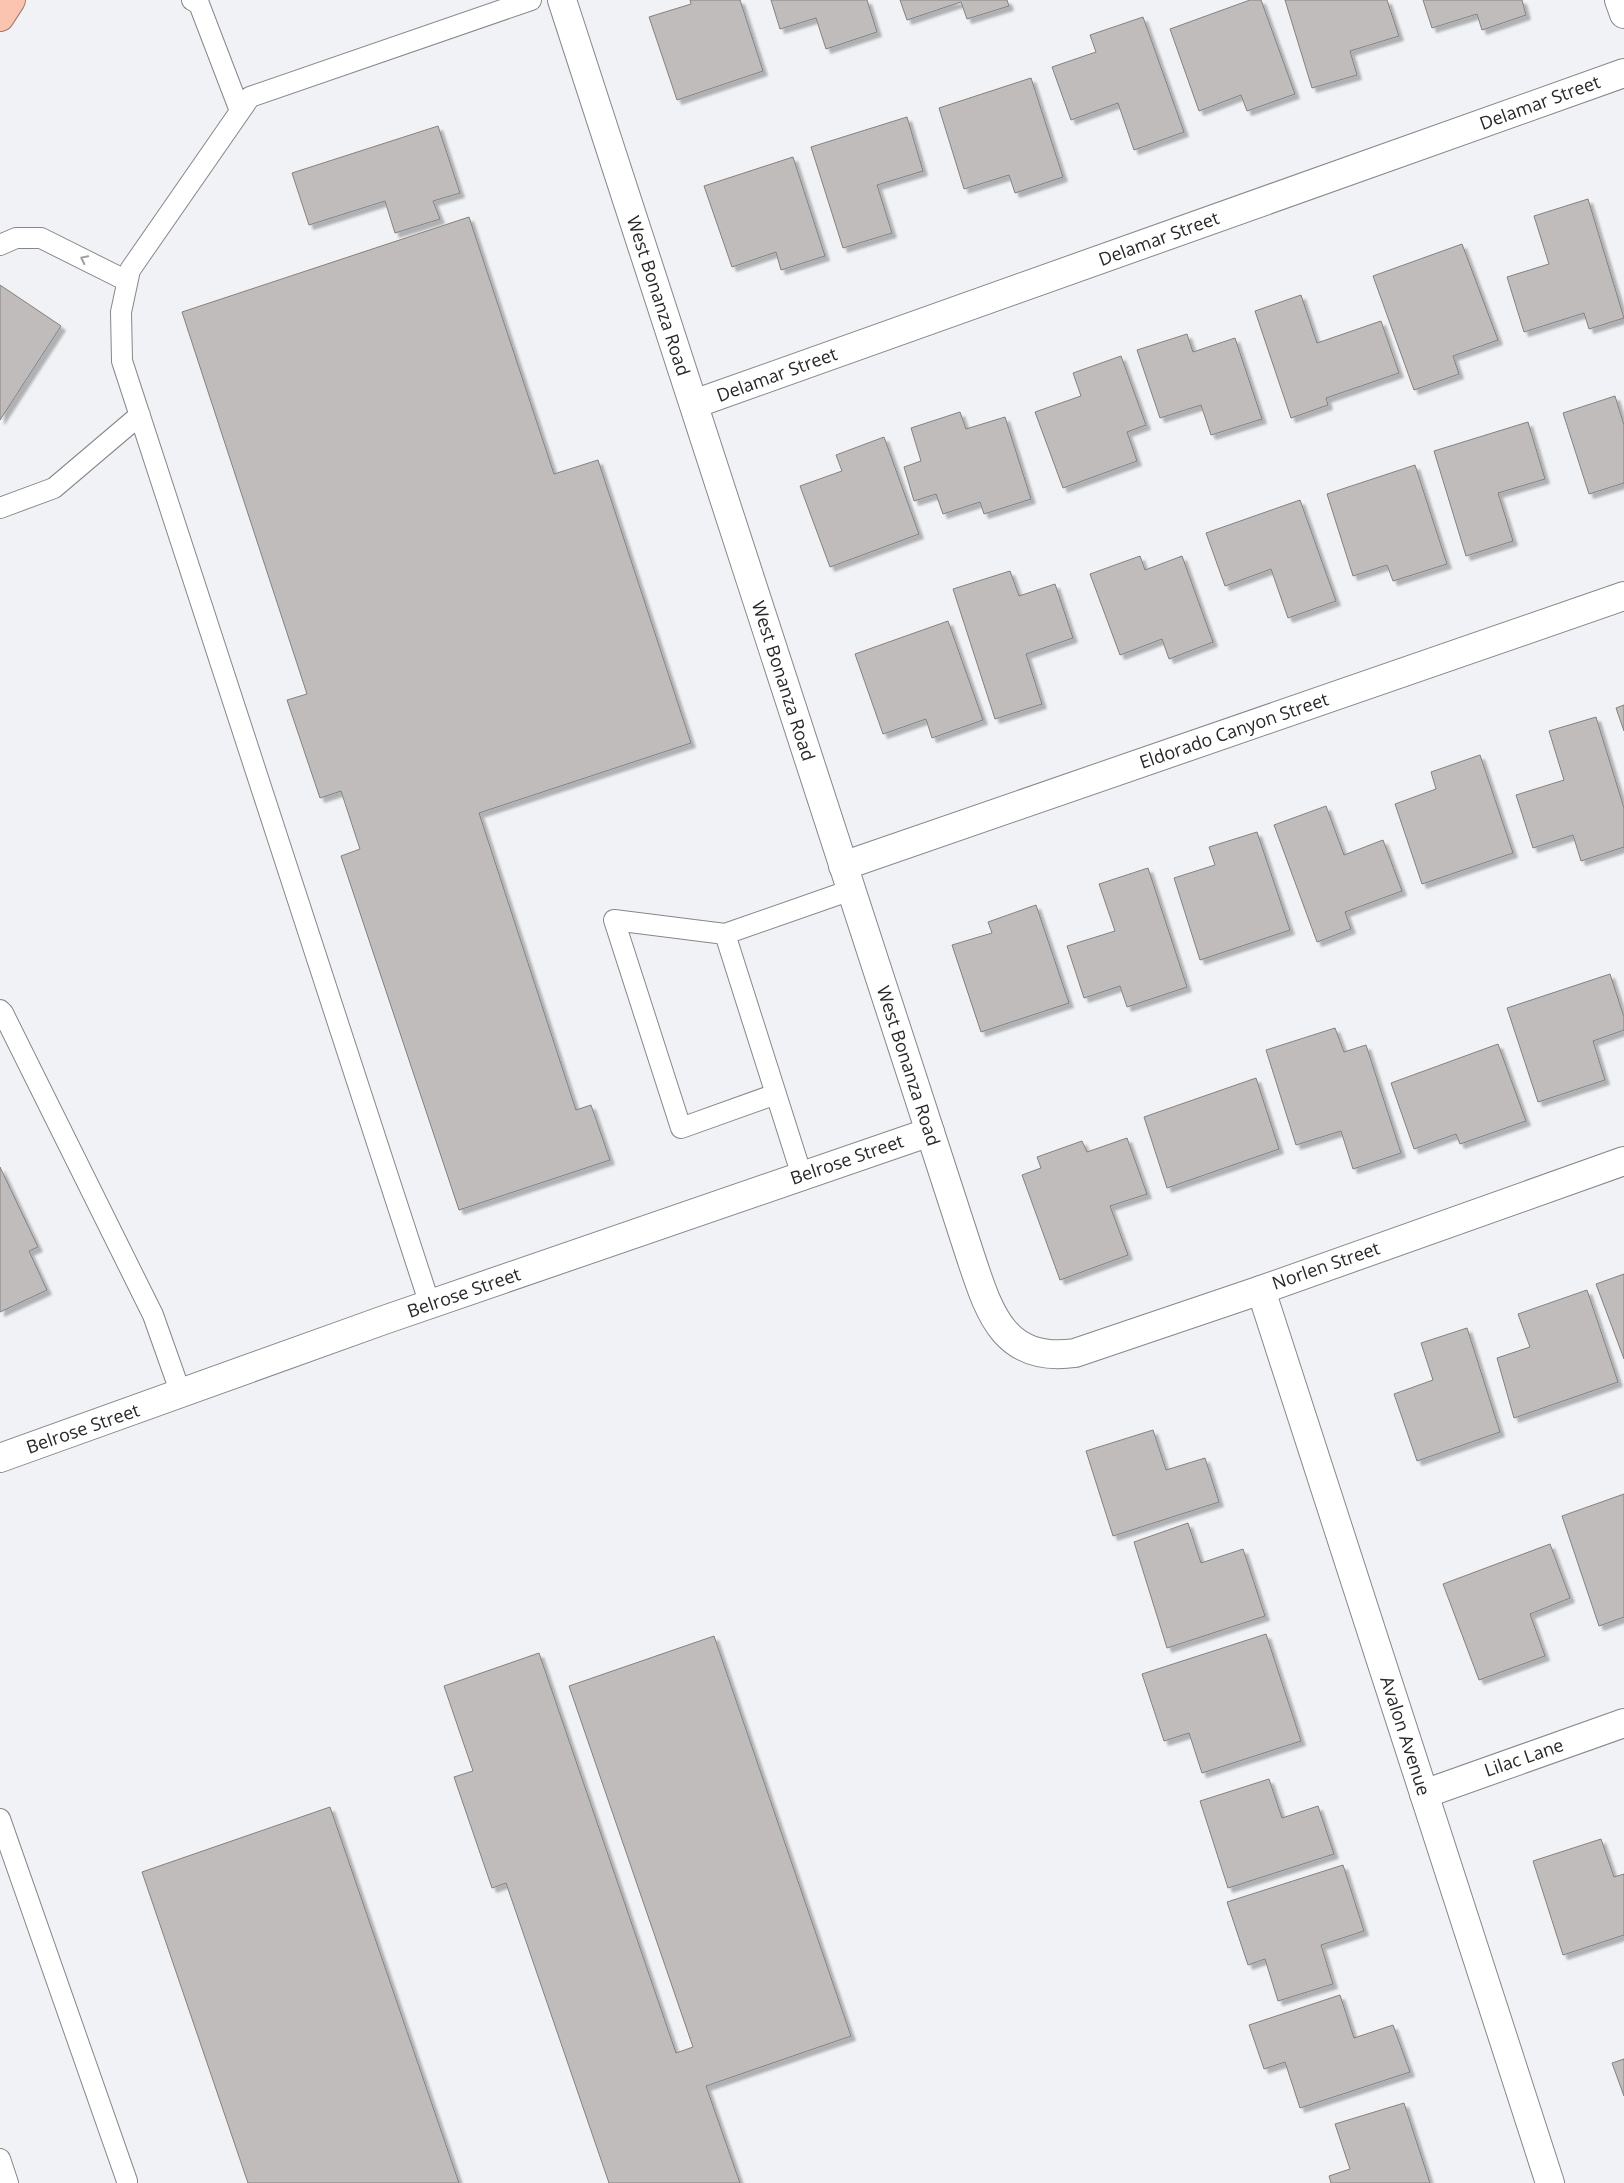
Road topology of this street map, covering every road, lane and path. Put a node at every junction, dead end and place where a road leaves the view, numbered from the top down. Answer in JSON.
{"nodes":[{"id":1,"x":11,"y":0,"type":"edge"},
{"id":2,"x":192,"y":0,"type":"edge"},
{"id":3,"x":531,"y":0,"type":"edge"},
{"id":4,"x":562,"y":0,"type":"edge"},
{"id":5,"x":1619,"y":0,"type":"edge"},
{"id":6,"x":1624,"y":14,"type":"edge"},
{"id":7,"x":0,"y":17,"type":"edge"},
{"id":8,"x":1624,"y":73,"type":"edge"},
{"id":9,"x":240,"y":111,"type":"junction"},
{"id":10,"x":0,"y":245,"type":"edge"},
{"id":11,"x":127,"y":281,"type":"junction"},
{"id":12,"x":694,"y":404,"type":"junction"},
{"id":13,"x":140,"y":415,"type":"junction"},
{"id":14,"x":0,"y":508,"type":"edge"},
{"id":15,"x":1624,"y":596,"type":"edge"},
{"id":16,"x":847,"y":878,"type":"junction"},
{"id":17,"x":725,"y":934,"type":"junction"},
{"id":18,"x":0,"y":1010,"type":"edge"},
{"id":19,"x":776,"y":1094,"type":"junction"},
{"id":20,"x":930,"y":1132,"type":"junction"},
{"id":21,"x":1624,"y":1161,"type":"edge"},
{"id":22,"x":802,"y":1176,"type":"junction"},
{"id":23,"x":1261,"y":1290,"type":"junction"},
{"id":24,"x":430,"y":1305,"type":"junction"},
{"id":25,"x":1026,"y":1349,"type":"joint"},
{"id":26,"x":181,"y":1394,"type":"junction"},
{"id":27,"x":0,"y":1458,"type":"edge"},
{"id":28,"x":1624,"y":1723,"type":"edge"},
{"id":29,"x":1424,"y":1794,"type":"junction"},
{"id":30,"x":0,"y":1819,"type":"edge"},
{"id":31,"x":0,"y":2159,"type":"edge"},
{"id":32,"x":126,"y":2182,"type":"edge"},
{"id":33,"x":8,"y":2183,"type":"edge"},
{"id":34,"x":1550,"y":2183,"type":"edge"}],
"edges":[{"from":1,"to":7,"type":"main road"},
{"from":2,"to":9,"type":"lane"},
{"from":3,"to":9,"type":"lane"},
{"from":4,"to":12,"type":"street","name":"West Bonanza Road"},
{"from":5,"to":6,"type":"street"},
{"from":8,"to":12,"type":"street","name":"Delamar Street"},
{"from":9,"to":11,"type":"lane"},
{"from":11,"to":10,"type":"lane","one_way":true},
{"from":11,"to":13,"type":"lane"},
{"from":12,"to":16,"type":"street","name":"West Bonanza Road"},
{"from":13,"to":14,"type":"lane"},
{"from":13,"to":24,"type":"lane"},
{"from":15,"to":16,"type":"street","name":"Eldorado Canyon Street"},
{"from":16,"to":17,"type":"lane"},
{"from":16,"to":20,"type":"street","name":"West Bonanza Road"},
{"from":17,"to":19,"type":"lane"},
{"from":17,"to":19,"type":"lane"},
{"from":18,"to":26,"type":"lane"},
{"from":19,"to":22,"type":"lane"},
{"from":20,"to":22,"type":"street","name":"Belrose Street"},
{"from":20,"to":25,"type":"street","name":"West Bonanza Road"},
{"from":21,"to":23,"type":"street","name":"Norlen Street"},
{"from":22,"to":24,"type":"street","name":"Belrose Street"},
{"from":23,"to":25,"type":"street","name":"Norlen Street"},
{"from":23,"to":29,"type":"street","name":"Avalon Avenue"},
{"from":24,"to":26,"type":"street","name":"Belrose Street"},
{"from":26,"to":27,"type":"street","name":"Belrose Street"},
{"from":28,"to":29,"type":"street","name":"Lilac Lane"},
{"from":29,"to":34,"type":"street","name":"Avalon Avenue"},
{"from":30,"to":32,"type":"lane"},
{"from":31,"to":33,"type":"lane"}]}
